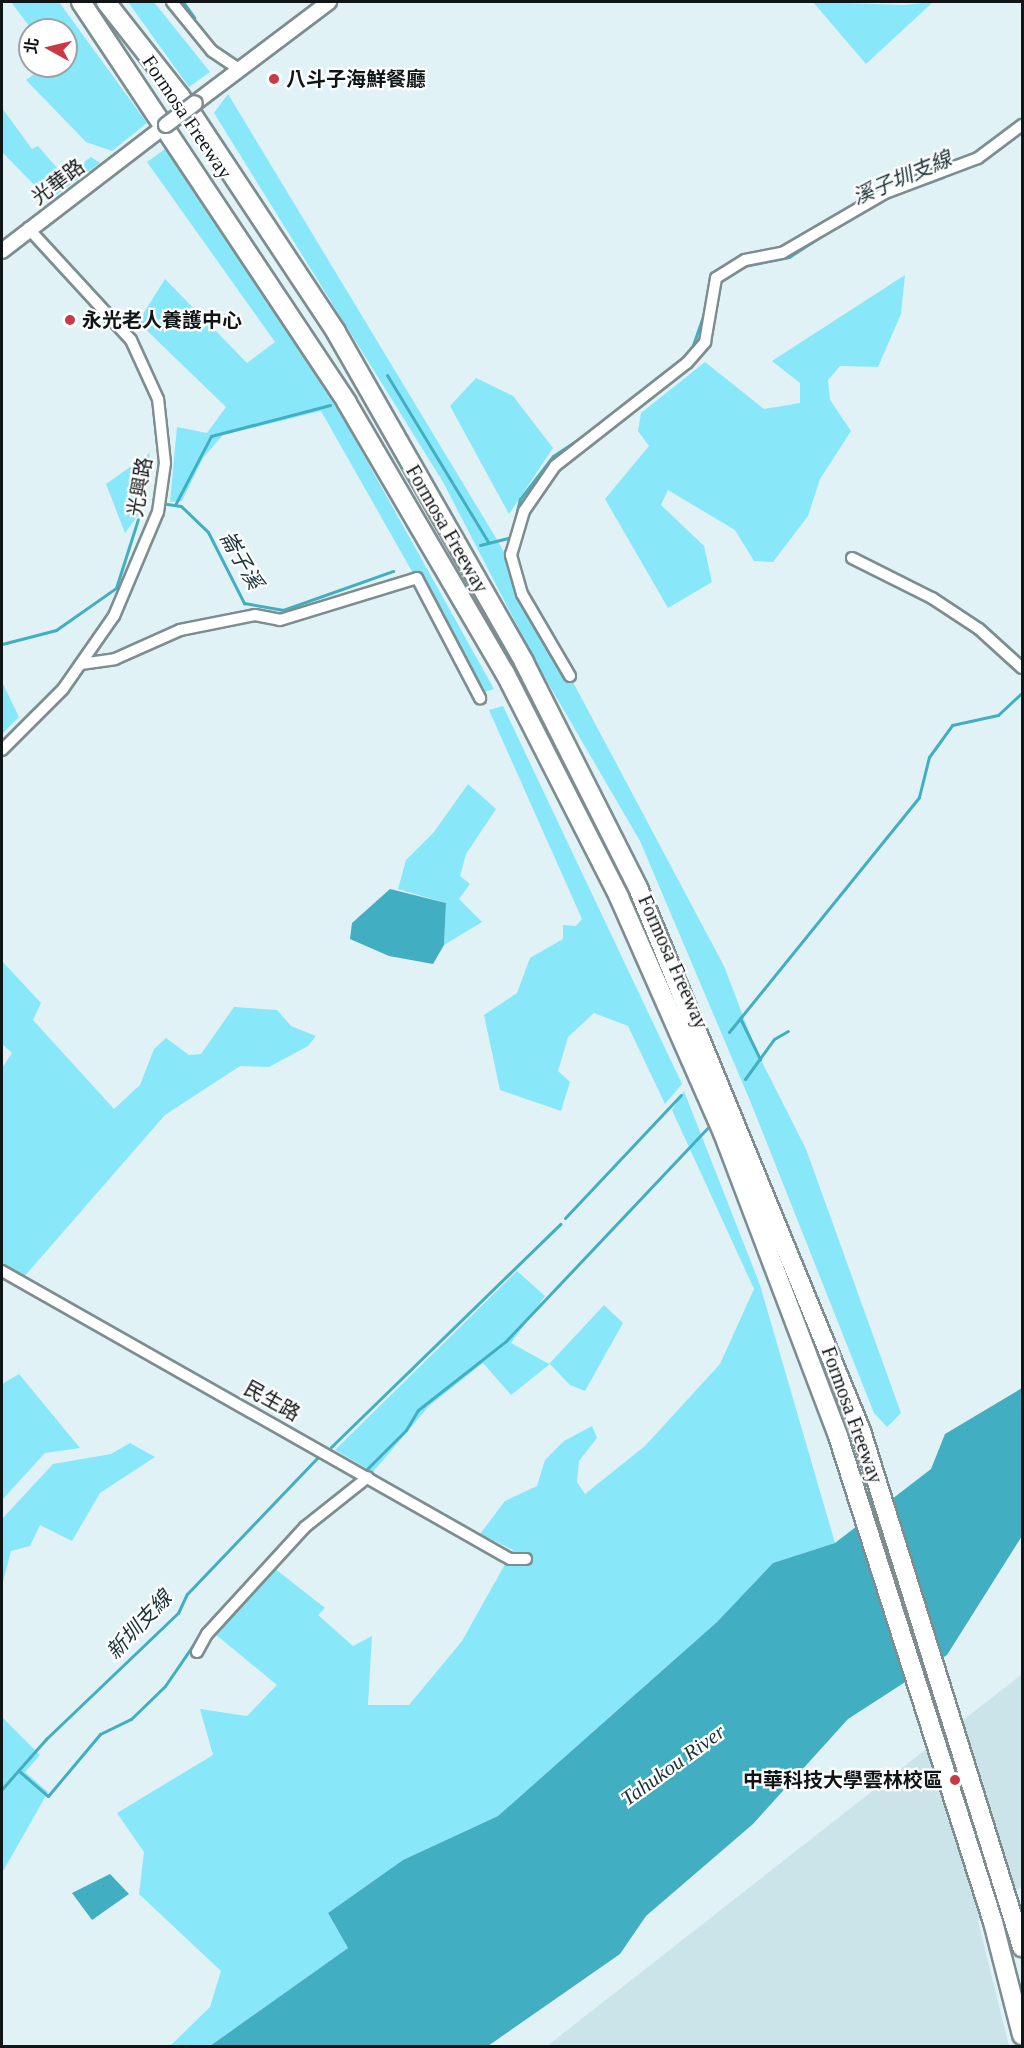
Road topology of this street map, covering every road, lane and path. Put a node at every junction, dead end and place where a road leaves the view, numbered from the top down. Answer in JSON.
{"nodes":[{"id":1,"x":81,"y":2,"type":"edge"},
{"id":2,"x":106,"y":2,"type":"edge"},
{"id":3,"x":172,"y":2,"type":"edge"},
{"id":4,"x":329,"y":2,"type":"edge"},
{"id":5,"x":240,"y":69,"type":"junction"},
{"id":6,"x":1023,"y":125,"type":"edge"},
{"id":7,"x":28,"y":228,"type":"junction"},
{"id":8,"x":2,"y":251,"type":"edge"},
{"id":9,"x":852,"y":558,"type":"dead end"},
{"id":10,"x":81,"y":664,"type":"junction"},
{"id":11,"x":1023,"y":668,"type":"edge"},
{"id":12,"x":570,"y":676,"type":"dead end"},
{"id":13,"x":480,"y":698,"type":"dead end"},
{"id":14,"x":2,"y":750,"type":"edge"},
{"id":15,"x":2,"y":1271,"type":"edge"},
{"id":16,"x":368,"y":1477,"type":"junction"},
{"id":17,"x":526,"y":1559,"type":"dead end"},
{"id":18,"x":197,"y":1652,"type":"dead end"},
{"id":19,"x":1022,"y":1945,"type":"edge"},
{"id":20,"x":1023,"y":2034,"type":"edge"}],
"edges":[{"from":1,"to":20,"type":"highway","name":"Formosa Freeway"},
{"from":2,"to":19,"type":"highway","name":"Formosa Freeway"},
{"from":3,"to":5,"type":"street"},
{"from":4,"to":5,"type":"street"},
{"from":5,"to":7,"type":"street","name":"光華路","bridge":true},
{"from":6,"to":12,"type":"street"},
{"from":7,"to":8,"type":"street","name":"光華路"},
{"from":7,"to":10,"type":"street","name":"光興路"},
{"from":9,"to":11,"type":"street"},
{"from":10,"to":13,"type":"street"},
{"from":10,"to":14,"type":"street","name":"光興路"},
{"from":15,"to":16,"type":"street","name":"民生路"},
{"from":16,"to":17,"type":"street","name":"民生路"},
{"from":16,"to":18,"type":"street"}]}
